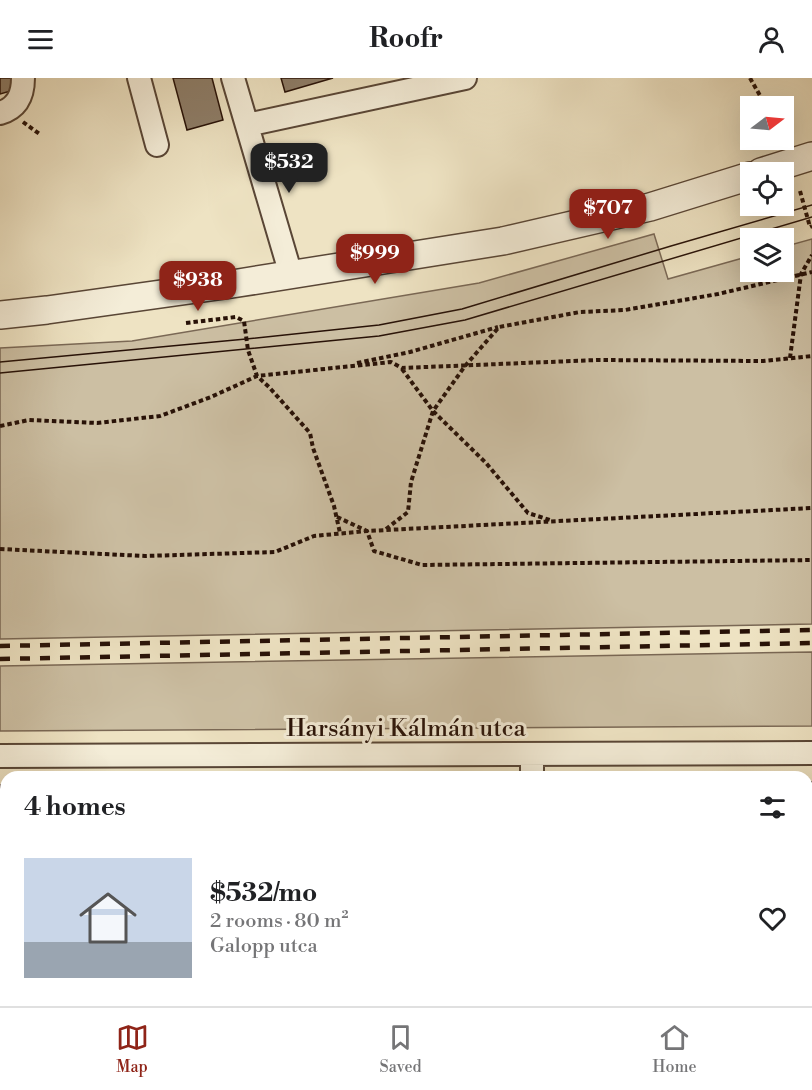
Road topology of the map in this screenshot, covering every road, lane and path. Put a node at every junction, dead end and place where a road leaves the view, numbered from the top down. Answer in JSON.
{"nodes":[{"id":1,"x":23,"y":78,"type":"edge"},
{"id":2,"x":139,"y":78,"type":"edge"},
{"id":3,"x":233,"y":78,"type":"edge"},
{"id":4,"x":465,"y":78,"type":"edge"},
{"id":5,"x":750,"y":78,"type":"edge"},
{"id":6,"x":760,"y":96,"type":"edge"},
{"id":7,"x":0,"y":113,"type":"edge"},
{"id":8,"x":247,"y":125,"type":"junction"},
{"id":9,"x":157,"y":145,"type":"dead end"},
{"id":10,"x":812,"y":156,"type":"edge"},
{"id":11,"x":793,"y":162,"type":"edge"},
{"id":12,"x":740,"y":179,"type":"edge"},
{"id":13,"x":800,"y":191,"type":"dead end"},
{"id":14,"x":812,"y":226,"type":"edge"},
{"id":15,"x":812,"y":255,"type":"edge"},
{"id":16,"x":812,"y":272,"type":"edge"},
{"id":17,"x":801,"y":274,"type":"junction"},
{"id":18,"x":291,"y":275,"type":"junction"},
{"id":19,"x":0,"y":315,"type":"edge"},
{"id":20,"x":186,"y":323,"type":"dead end"},
{"id":21,"x":499,"y":327,"type":"junction"},
{"id":22,"x":812,"y":356,"type":"edge"},
{"id":23,"x":790,"y":358,"type":"junction"},
{"id":24,"x":465,"y":366,"type":"junction"},
{"id":25,"x":402,"y":368,"type":"junction"},
{"id":26,"x":333,"y":369,"type":"junction"},
{"id":27,"x":257,"y":376,"type":"junction"},
{"id":28,"x":433,"y":411,"type":"junction"},
{"id":29,"x":0,"y":426,"type":"edge"},
{"id":30,"x":812,"y":508,"type":"edge"},
{"id":31,"x":337,"y":517,"type":"junction"},
{"id":32,"x":554,"y":522,"type":"junction"},
{"id":33,"x":385,"y":530,"type":"junction"},
{"id":34,"x":367,"y":531,"type":"junction"},
{"id":35,"x":340,"y":533,"type":"junction"},
{"id":36,"x":0,"y":549,"type":"edge"},
{"id":37,"x":812,"y":560,"type":"edge"},
{"id":38,"x":812,"y":753,"type":"edge"},
{"id":39,"x":532,"y":754,"type":"junction"},
{"id":40,"x":0,"y":756,"type":"edge"},
{"id":41,"x":532,"y":771,"type":"edge"}],
"edges":[{"from":1,"to":7,"type":"street"},
{"from":2,"to":9,"type":"street"},
{"from":3,"to":8,"type":"street"},
{"from":4,"to":8,"type":"street"},
{"from":5,"to":6,"type":"path"},
{"from":8,"to":18,"type":"street"},
{"from":10,"to":11,"type":"street"},
{"from":12,"to":18,"type":"street"},
{"from":13,"to":14,"type":"path"},
{"from":15,"to":17,"type":"path"},
{"from":16,"to":17,"type":"path"},
{"from":17,"to":21,"type":"path"},
{"from":17,"to":23,"type":"path"},
{"from":18,"to":19,"type":"street"},
{"from":20,"to":27,"type":"path"},
{"from":21,"to":24,"type":"path"},
{"from":21,"to":26,"type":"path"},
{"from":22,"to":23,"type":"path"},
{"from":23,"to":24,"type":"path"},
{"from":24,"to":25,"type":"path"},
{"from":24,"to":28,"type":"path"},
{"from":25,"to":26,"type":"path"},
{"from":25,"to":28,"type":"path"},
{"from":26,"to":27,"type":"path"},
{"from":27,"to":29,"type":"path"},
{"from":27,"to":31,"type":"path"},
{"from":28,"to":32,"type":"path"},
{"from":28,"to":33,"type":"path"},
{"from":30,"to":32,"type":"path"},
{"from":31,"to":34,"type":"path"},
{"from":31,"to":35,"type":"path"},
{"from":32,"to":33,"type":"path"},
{"from":33,"to":34,"type":"path"},
{"from":34,"to":35,"type":"path"},
{"from":34,"to":37,"type":"path"},
{"from":35,"to":36,"type":"path"},
{"from":38,"to":39,"type":"street","name":"Harsányi Kálmán utca"},
{"from":39,"to":40,"type":"street","name":"Harsányi Kálmán utca"},
{"from":39,"to":41,"type":"street"}]}
